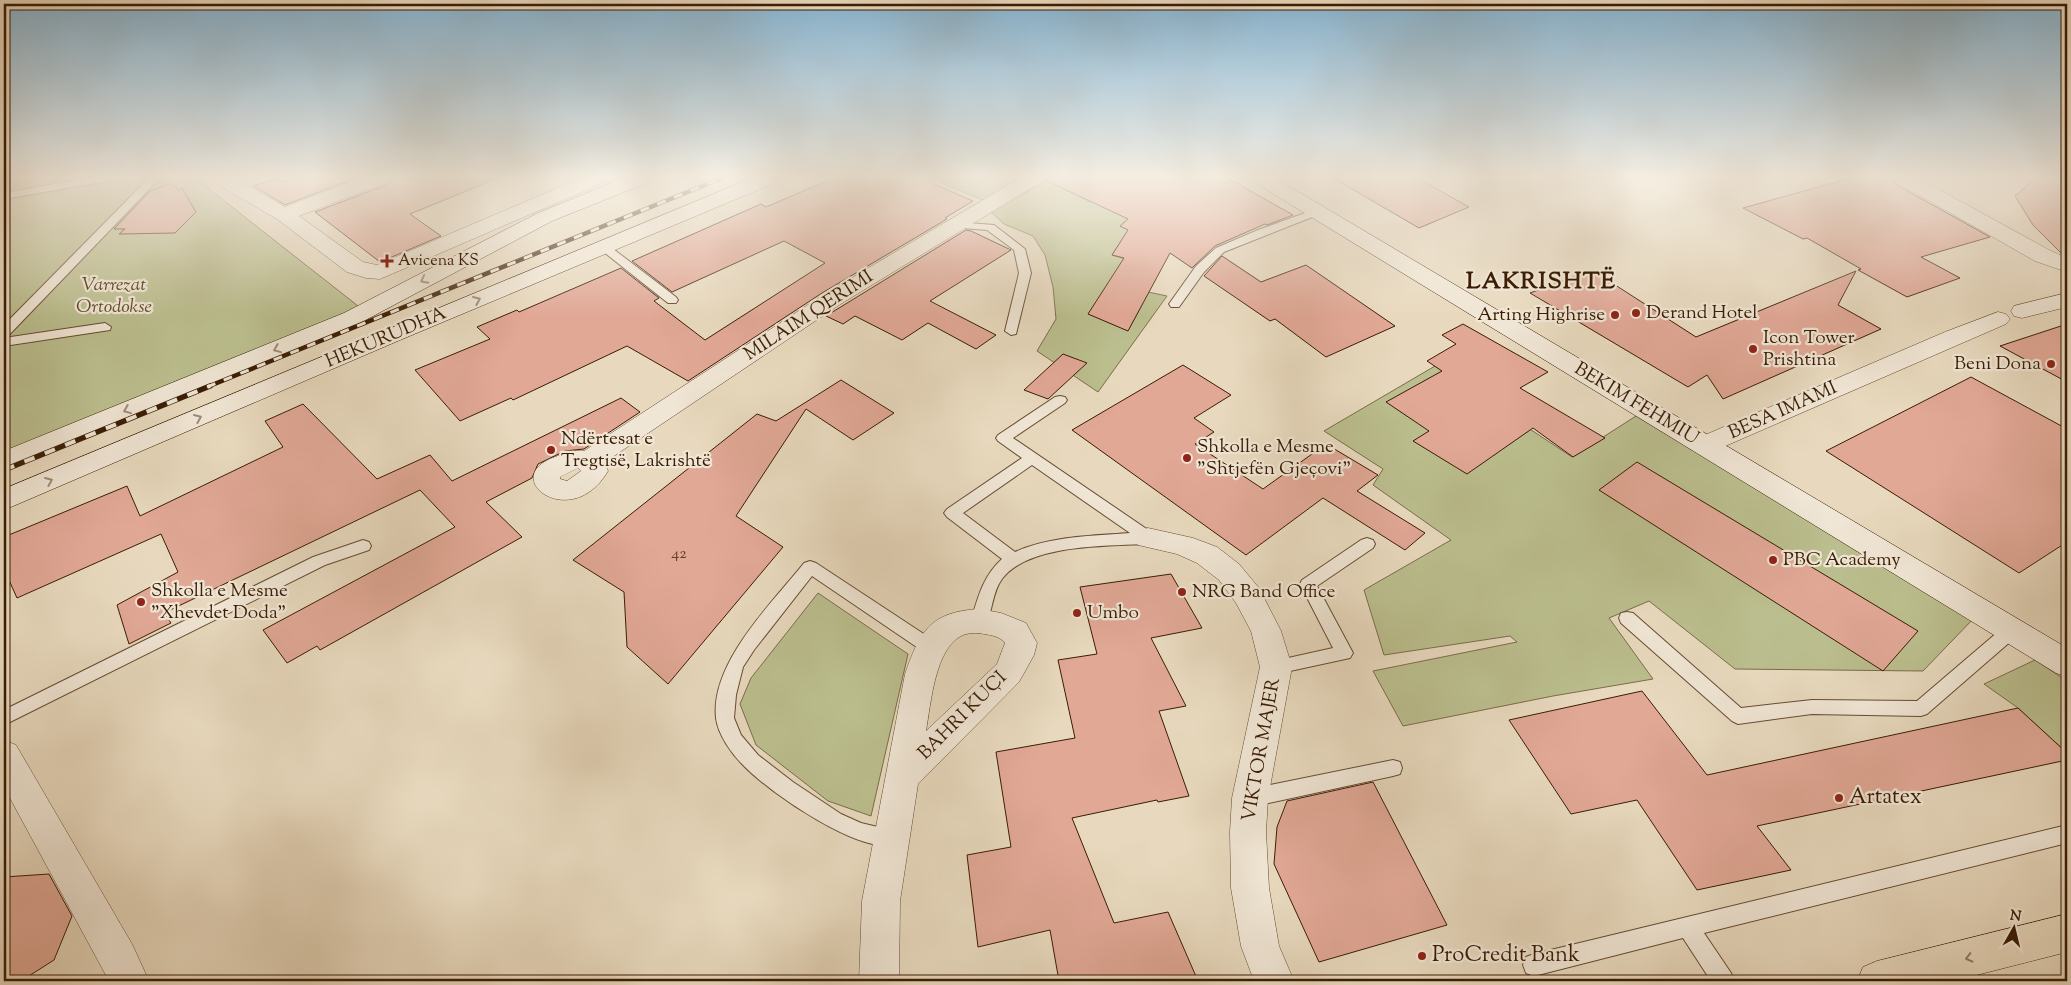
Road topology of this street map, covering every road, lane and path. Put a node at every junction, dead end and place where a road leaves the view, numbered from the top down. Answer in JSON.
{"nodes":[{"id":1,"x":110,"y":224,"type":"edge"},
{"id":2,"x":296,"y":224,"type":"edge"},
{"id":3,"x":491,"y":224,"type":"edge"},
{"id":4,"x":532,"y":224,"type":"edge"},
{"id":5,"x":659,"y":224,"type":"edge"},
{"id":6,"x":1286,"y":224,"type":"edge"},
{"id":7,"x":1336,"y":224,"type":"edge"},
{"id":8,"x":1986,"y":224,"type":"edge"},
{"id":9,"x":954,"y":225,"type":"joint"},
{"id":10,"x":604,"y":247,"type":"junction"},
{"id":11,"x":2067,"y":266,"type":"edge"},
{"id":12,"x":672,"y":300,"type":"dead end"},
{"id":13,"x":2067,"y":300,"type":"edge"},
{"id":14,"x":1175,"y":304,"type":"dead end"},
{"id":15,"x":2022,"y":311,"type":"dead end"},
{"id":16,"x":1998,"y":319,"type":"dead end"},
{"id":17,"x":105,"y":328,"type":"dead end"},
{"id":18,"x":1011,"y":331,"type":"dead end"},
{"id":19,"x":4,"y":332,"type":"edge"},
{"id":20,"x":4,"y":342,"type":"edge"},
{"id":21,"x":1060,"y":400,"type":"dead end"},
{"id":22,"x":1707,"y":447,"type":"junction"},
{"id":23,"x":1032,"y":458,"type":"junction"},
{"id":24,"x":4,"y":461,"type":"edge"},
{"id":25,"x":588,"y":461,"type":"dead end"},
{"id":26,"x":4,"y":500,"type":"edge"},
{"id":27,"x":1148,"y":538,"type":"junction"},
{"id":28,"x":1368,"y":544,"type":"dead end"},
{"id":29,"x":363,"y":546,"type":"dead end"},
{"id":30,"x":1013,"y":559,"type":"junction"},
{"id":31,"x":1627,"y":618,"type":"dead end"},
{"id":32,"x":979,"y":621,"type":"junction"},
{"id":33,"x":2012,"y":630,"type":"junction"},
{"id":34,"x":930,"y":646,"type":"junction"},
{"id":35,"x":2067,"y":664,"type":"edge"},
{"id":36,"x":1276,"y":667,"type":"junction"},
{"id":37,"x":4,"y":718,"type":"edge"},
{"id":38,"x":4,"y":755,"type":"edge"},
{"id":39,"x":1394,"y":768,"type":"dead end"},
{"id":40,"x":903,"y":776,"type":"junction"},
{"id":41,"x":1250,"y":798,"type":"junction"},
{"id":42,"x":2067,"y":834,"type":"edge"},
{"id":43,"x":892,"y":838,"type":"junction"},
{"id":44,"x":1688,"y":928,"type":"junction"},
{"id":45,"x":2067,"y":934,"type":"edge"},
{"id":46,"x":1534,"y":965,"type":"dead end"},
{"id":47,"x":129,"y":981,"type":"edge"},
{"id":48,"x":879,"y":981,"type":"edge"},
{"id":49,"x":1274,"y":981,"type":"edge"},
{"id":50,"x":1723,"y":981,"type":"edge"},
{"id":51,"x":1877,"y":981,"type":"edge"}],
"edges":[{"from":1,"to":19,"type":"lane"},
{"from":2,"to":3,"type":"street"},
{"from":4,"to":24,"type":"street","name":"HEKURUDHA","one_way":true},
{"from":5,"to":10,"type":"street","name":"HEKURUDHA"},
{"from":6,"to":14,"type":"lane"},
{"from":7,"to":22,"type":"street","name":"BEKIM FEHMIU"},
{"from":8,"to":11,"type":"street"},
{"from":9,"to":18,"type":"lane"},
{"from":9,"to":25,"type":"street","name":"MILAIM QERIMI"},
{"from":10,"to":12,"type":"lane"},
{"from":26,"to":10,"type":"street","name":"HEKURUDHA","one_way":true},
{"from":13,"to":15,"type":"street"},
{"from":16,"to":22,"type":"street","name":"BESA IMAMI"},
{"from":17,"to":20,"type":"lane"},
{"from":21,"to":23,"type":"lane","name":"VIKTOR MAJER"},
{"from":22,"to":33,"type":"street","name":"BEKIM FEHMIU"},
{"from":23,"to":27,"type":"lane","name":"VIKTOR MAJER"},
{"from":23,"to":30,"type":"lane"},
{"from":27,"to":30,"type":"lane"},
{"from":27,"to":36,"type":"street","name":"VIKTOR MAJER"},
{"from":28,"to":36,"type":"lane"},
{"from":29,"to":37,"type":"lane"},
{"from":30,"to":32,"type":"lane"},
{"from":31,"to":33,"type":"lane"},
{"from":32,"to":34,"type":"street","name":"BAHRI KUÇI"},
{"from":32,"to":40,"type":"street","name":"BAHRI KUÇI"},
{"from":33,"to":35,"type":"street","name":"BEKIM FEHMIU"},
{"from":34,"to":40,"type":"street","name":"BAHRI KUÇI"},
{"from":34,"to":43,"type":"lane"},
{"from":36,"to":41,"type":"street","name":"VIKTOR MAJER"},
{"from":38,"to":47,"type":"street"},
{"from":39,"to":41,"type":"lane"},
{"from":40,"to":43,"type":"street","name":"BAHRI KUÇI"},
{"from":41,"to":49,"type":"street","name":"VIKTOR MAJER"},
{"from":42,"to":44,"type":"lane"},
{"from":43,"to":48,"type":"street","name":"BAHRI KUÇI"},
{"from":44,"to":46,"type":"lane"},
{"from":44,"to":50,"type":"lane"},
{"from":45,"to":51,"type":"main road","one_way":true}]}
